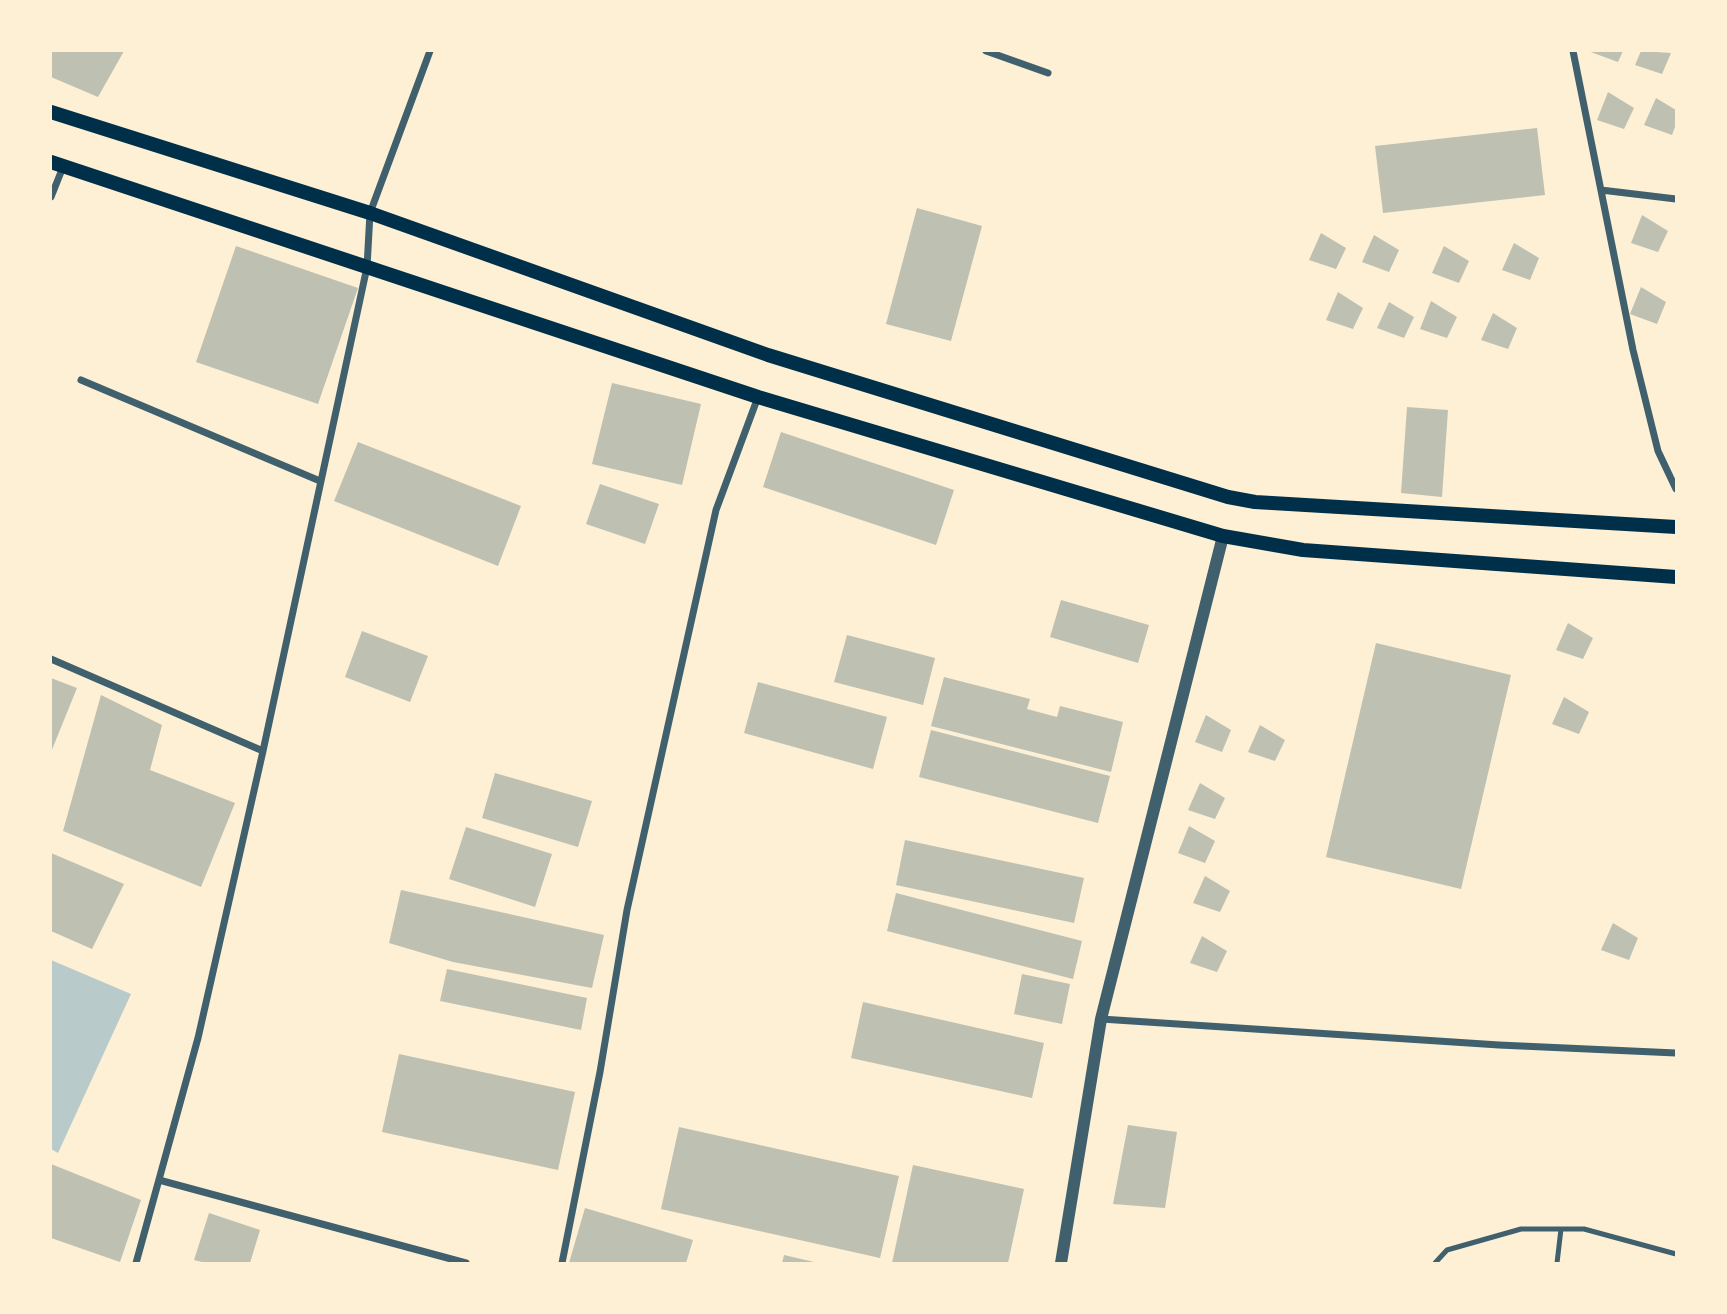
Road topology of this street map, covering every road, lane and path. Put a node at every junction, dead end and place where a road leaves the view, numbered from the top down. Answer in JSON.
{"nodes":[{"id":1,"x":430,"y":51,"type":"edge"},
{"id":2,"x":986,"y":51,"type":"edge"},
{"id":3,"x":1573,"y":51,"type":"edge"},
{"id":4,"x":1048,"y":73,"type":"dead end"},
{"id":5,"x":51,"y":112,"type":"edge"},
{"id":6,"x":57,"y":164,"type":"edge"},
{"id":7,"x":1601,"y":190,"type":"junction"},
{"id":8,"x":51,"y":197,"type":"edge"},
{"id":9,"x":1676,"y":199,"type":"edge"},
{"id":10,"x":370,"y":213,"type":"junction"},
{"id":11,"x":367,"y":267,"type":"junction"},
{"id":12,"x":81,"y":380,"type":"dead end"},
{"id":13,"x":758,"y":397,"type":"junction"},
{"id":14,"x":320,"y":481,"type":"junction"},
{"id":15,"x":1676,"y":489,"type":"edge"},
{"id":16,"x":1676,"y":527,"type":"edge"},
{"id":17,"x":1223,"y":536,"type":"junction"},
{"id":18,"x":1676,"y":577,"type":"edge"},
{"id":19,"x":51,"y":659,"type":"edge"},
{"id":20,"x":263,"y":751,"type":"junction"},
{"id":21,"x":1101,"y":1018,"type":"junction"},
{"id":22,"x":1676,"y":1053,"type":"edge"},
{"id":23,"x":159,"y":1180,"type":"junction"},
{"id":24,"x":1561,"y":1229,"type":"junction"},
{"id":25,"x":1676,"y":1254,"type":"edge"},
{"id":26,"x":136,"y":1263,"type":"edge"},
{"id":27,"x":466,"y":1263,"type":"edge"},
{"id":28,"x":562,"y":1263,"type":"edge"},
{"id":29,"x":1060,"y":1263,"type":"edge"},
{"id":30,"x":1435,"y":1263,"type":"edge"},
{"id":31,"x":1557,"y":1263,"type":"edge"}],
"edges":[{"from":1,"to":10,"type":"street"},
{"from":2,"to":4,"type":"street"},
{"from":3,"to":7,"type":"street"},
{"from":5,"to":10,"type":"main road"},
{"from":6,"to":8,"type":"street"},
{"from":6,"to":11,"type":"main road"},
{"from":7,"to":9,"type":"street"},
{"from":7,"to":15,"type":"street"},
{"from":10,"to":11,"type":"street"},
{"from":10,"to":16,"type":"main road"},
{"from":11,"to":13,"type":"main road"},
{"from":11,"to":14,"type":"street"},
{"from":12,"to":14,"type":"street"},
{"from":13,"to":17,"type":"main road"},
{"from":13,"to":28,"type":"street"},
{"from":14,"to":20,"type":"street"},
{"from":17,"to":18,"type":"main road"},
{"from":17,"to":21,"type":"street"},
{"from":19,"to":20,"type":"street"},
{"from":20,"to":23,"type":"street"},
{"from":21,"to":22,"type":"street"},
{"from":21,"to":29,"type":"street"},
{"from":23,"to":26,"type":"street"},
{"from":23,"to":27,"type":"street"},
{"from":24,"to":25,"type":"lane"},
{"from":24,"to":30,"type":"lane"},
{"from":24,"to":31,"type":"lane"}]}
